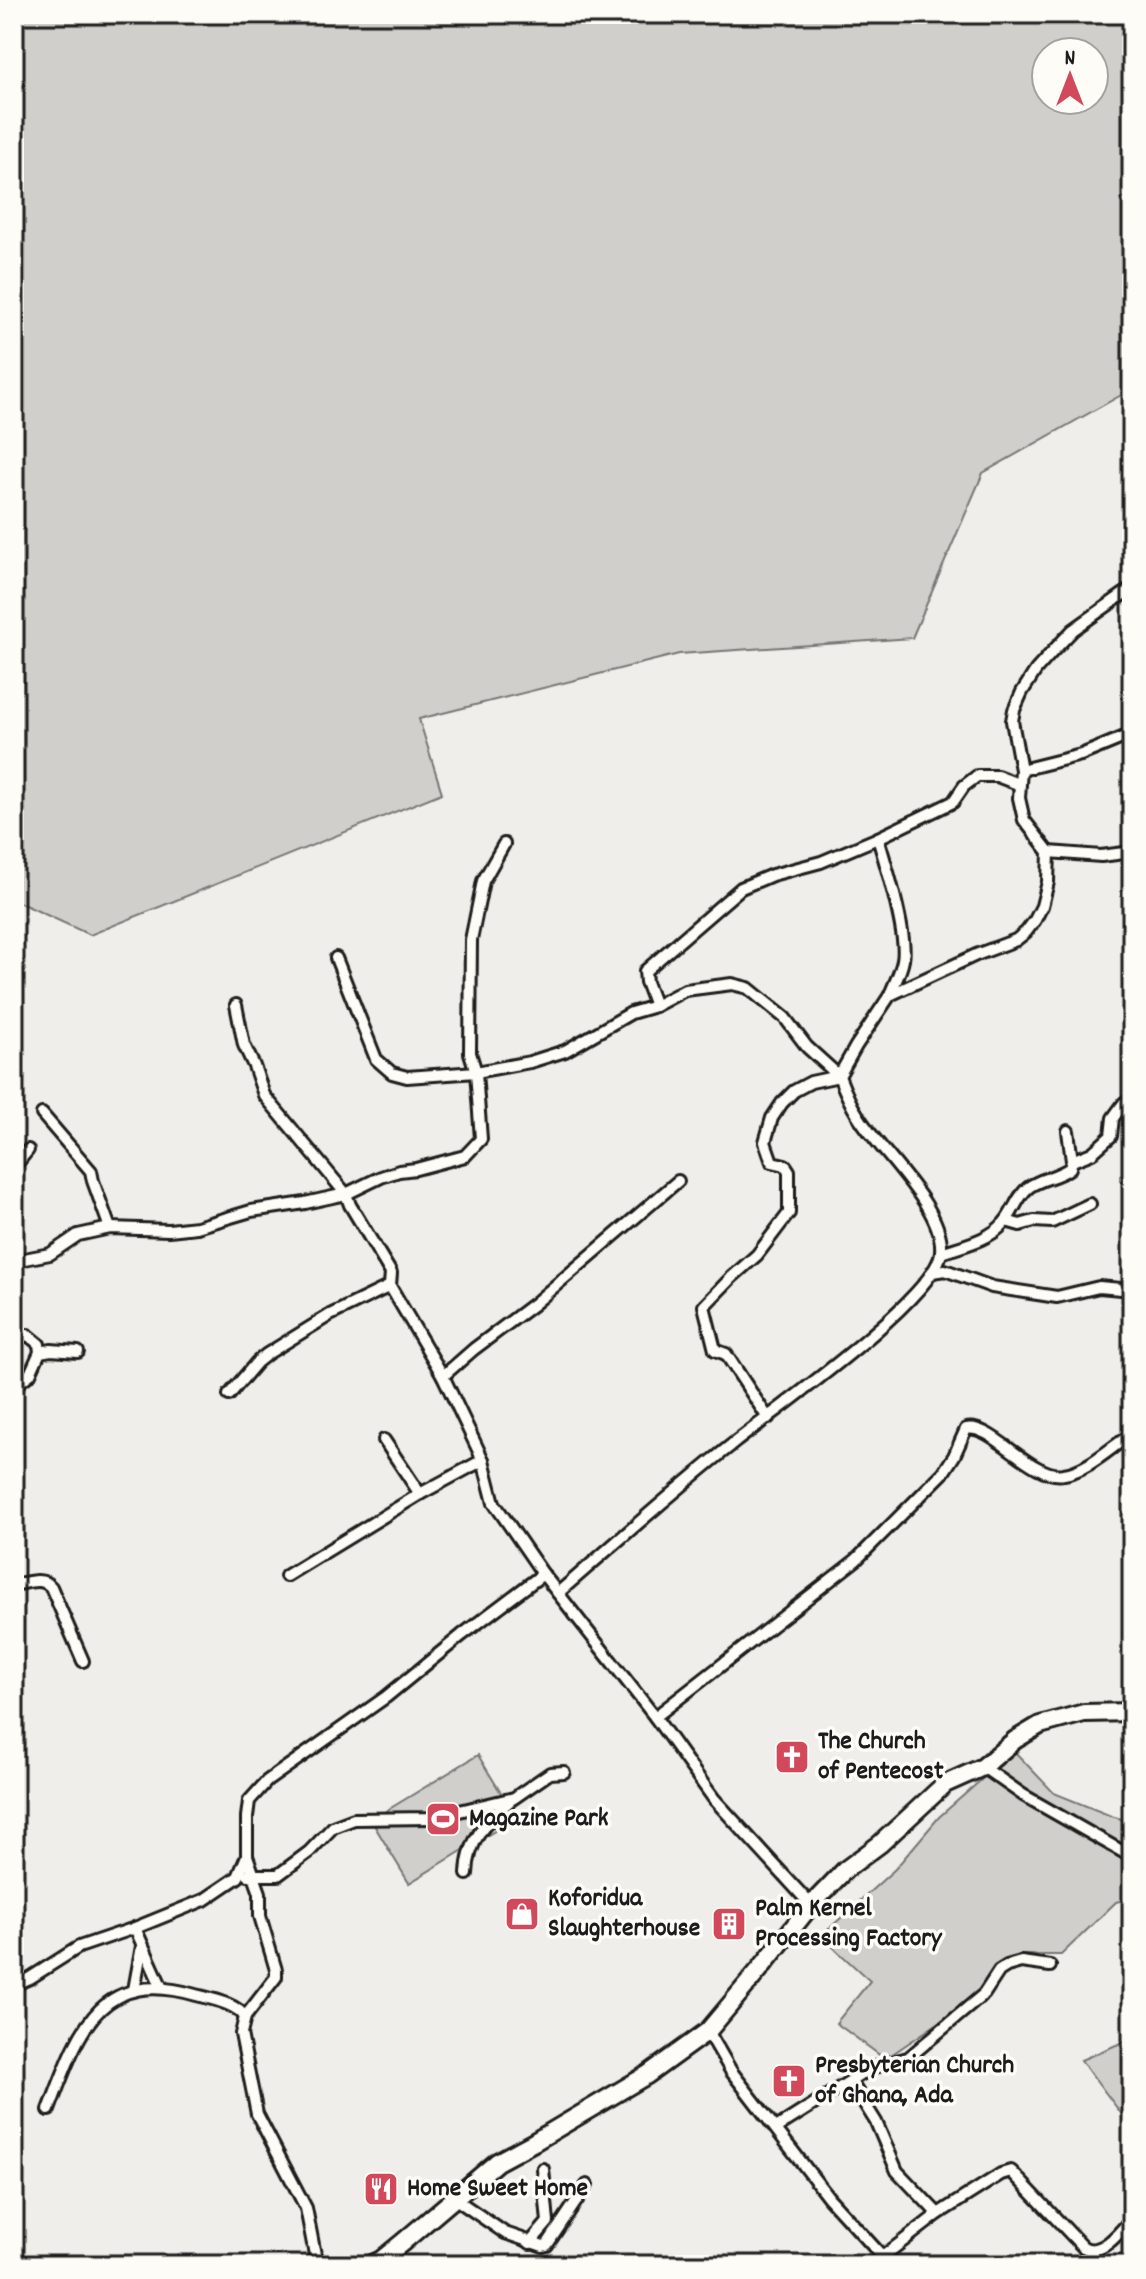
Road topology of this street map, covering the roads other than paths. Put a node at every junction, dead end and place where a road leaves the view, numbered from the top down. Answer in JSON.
{"nodes":[{"id":1,"x":1132,"y":588,"type":"edge"},
{"id":2,"x":1127,"y":736,"type":"dead end"},
{"id":3,"x":1021,"y":770,"type":"junction"},
{"id":4,"x":1018,"y":784,"type":"junction"},
{"id":5,"x":878,"y":838,"type":"junction"},
{"id":6,"x":504,"y":844,"type":"dead end"},
{"id":7,"x":1049,"y":852,"type":"junction"},
{"id":8,"x":1132,"y":852,"type":"edge"},
{"id":9,"x":336,"y":958,"type":"dead end"},
{"id":10,"x":890,"y":995,"type":"junction"},
{"id":11,"x":236,"y":1005,"type":"dead end"},
{"id":12,"x":655,"y":1006,"type":"junction"},
{"id":13,"x":476,"y":1072,"type":"junction"},
{"id":14,"x":839,"y":1076,"type":"junction"},
{"id":15,"x":1124,"y":1103,"type":"dead end"},
{"id":16,"x":42,"y":1114,"type":"dead end"},
{"id":17,"x":1068,"y":1131,"type":"dead end"},
{"id":18,"x":28,"y":1150,"type":"dead end"},
{"id":19,"x":1072,"y":1161,"type":"junction"},
{"id":20,"x":14,"y":1162,"type":"edge"},
{"id":21,"x":678,"y":1181,"type":"dead end"},
{"id":22,"x":346,"y":1194,"type":"junction"},
{"id":23,"x":1090,"y":1204,"type":"dead end"},
{"id":24,"x":1006,"y":1221,"type":"junction"},
{"id":25,"x":110,"y":1228,"type":"junction"},
{"id":26,"x":941,"y":1253,"type":"junction"},
{"id":27,"x":14,"y":1261,"type":"edge"},
{"id":28,"x":932,"y":1272,"type":"junction"},
{"id":29,"x":390,"y":1286,"type":"junction"},
{"id":30,"x":1132,"y":1290,"type":"edge"},
{"id":31,"x":14,"y":1338,"type":"edge"},
{"id":32,"x":40,"y":1352,"type":"junction"},
{"id":33,"x":78,"y":1352,"type":"dead end"},
{"id":34,"x":443,"y":1376,"type":"junction"},
{"id":35,"x":14,"y":1386,"type":"edge"},
{"id":36,"x":229,"y":1395,"type":"dead end"},
{"id":37,"x":768,"y":1418,"type":"junction"},
{"id":38,"x":1132,"y":1439,"type":"edge"},
{"id":39,"x":384,"y":1440,"type":"dead end"},
{"id":40,"x":483,"y":1460,"type":"junction"},
{"id":41,"x":420,"y":1494,"type":"junction"},
{"id":42,"x":543,"y":1574,"type":"junction"},
{"id":43,"x":286,"y":1576,"type":"dead end"},
{"id":44,"x":14,"y":1585,"type":"edge"},
{"id":45,"x":558,"y":1593,"type":"junction"},
{"id":46,"x":83,"y":1661,"type":"dead end"},
{"id":47,"x":1132,"y":1712,"type":"edge"},
{"id":48,"x":655,"y":1717,"type":"junction"},
{"id":49,"x":983,"y":1767,"type":"junction"},
{"id":50,"x":564,"y":1772,"type":"dead end"},
{"id":51,"x":514,"y":1798,"type":"junction"},
{"id":52,"x":247,"y":1856,"type":"junction"},
{"id":53,"x":1132,"y":1857,"type":"edge"},
{"id":54,"x":253,"y":1874,"type":"junction"},
{"id":55,"x":467,"y":1874,"type":"dead end"},
{"id":56,"x":238,"y":1877,"type":"junction"},
{"id":57,"x":811,"y":1905,"type":"junction"},
{"id":58,"x":135,"y":1928,"type":"junction"},
{"id":59,"x":142,"y":1946,"type":"junction"},
{"id":60,"x":1050,"y":1966,"type":"dead end"},
{"id":61,"x":14,"y":1985,"type":"edge"},
{"id":62,"x":162,"y":1988,"type":"junction"},
{"id":63,"x":134,"y":1990,"type":"junction"},
{"id":64,"x":245,"y":2017,"type":"junction"},
{"id":65,"x":708,"y":2031,"type":"junction"},
{"id":66,"x":851,"y":2082,"type":"junction"},
{"id":67,"x":49,"y":2110,"type":"dead end"},
{"id":68,"x":776,"y":2128,"type":"junction"},
{"id":69,"x":543,"y":2169,"type":"dead end"},
{"id":70,"x":587,"y":2185,"type":"dead end"},
{"id":71,"x":454,"y":2198,"type":"junction"},
{"id":72,"x":938,"y":2214,"type":"junction"},
{"id":73,"x":1132,"y":2218,"type":"edge"},
{"id":74,"x":530,"y":2243,"type":"junction"},
{"id":75,"x":882,"y":2256,"type":"junction"},
{"id":76,"x":317,"y":2265,"type":"edge"},
{"id":77,"x":370,"y":2265,"type":"edge"},
{"id":78,"x":872,"y":2265,"type":"edge"}],
"edges":[{"from":1,"to":3,"type":"street"},
{"from":2,"to":3,"type":"street"},
{"from":3,"to":4,"type":"street"},
{"from":4,"to":5,"type":"street"},
{"from":4,"to":7,"type":"street"},
{"from":5,"to":10,"type":"street"},
{"from":5,"to":12,"type":"street"},
{"from":6,"to":13,"type":"street"},
{"from":7,"to":8,"type":"street"},
{"from":7,"to":10,"type":"street"},
{"from":9,"to":13,"type":"street"},
{"from":10,"to":14,"type":"street"},
{"from":11,"to":22,"type":"street"},
{"from":12,"to":13,"type":"street"},
{"from":12,"to":14,"type":"street"},
{"from":13,"to":22,"type":"street"},
{"from":14,"to":26,"type":"street"},
{"from":14,"to":37,"type":"street"},
{"from":15,"to":19,"type":"street"},
{"from":16,"to":25,"type":"street"},
{"from":17,"to":19,"type":"street"},
{"from":18,"to":20,"type":"street"},
{"from":19,"to":24,"type":"street"},
{"from":21,"to":34,"type":"street"},
{"from":22,"to":25,"type":"street"},
{"from":22,"to":29,"type":"street"},
{"from":23,"to":24,"type":"street"},
{"from":24,"to":26,"type":"street"},
{"from":25,"to":27,"type":"street"},
{"from":26,"to":28,"type":"street"},
{"from":28,"to":30,"type":"street"},
{"from":28,"to":37,"type":"street"},
{"from":29,"to":34,"type":"street"},
{"from":29,"to":36,"type":"street"},
{"from":31,"to":32,"type":"street"},
{"from":32,"to":33,"type":"street"},
{"from":32,"to":35,"type":"street"},
{"from":34,"to":40,"type":"street"},
{"from":37,"to":45,"type":"street"},
{"from":38,"to":48,"type":"street"},
{"from":39,"to":41,"type":"street"},
{"from":40,"to":41,"type":"street"},
{"from":40,"to":42,"type":"street"},
{"from":41,"to":43,"type":"street"},
{"from":42,"to":45,"type":"street"},
{"from":42,"to":52,"type":"street"},
{"from":44,"to":46,"type":"street"},
{"from":45,"to":48,"type":"street"},
{"from":47,"to":49,"type":"main road"},
{"from":48,"to":57,"type":"street"},
{"from":49,"to":53,"type":"street"},
{"from":49,"to":57,"type":"main road"},
{"from":50,"to":51,"type":"street"},
{"from":51,"to":54,"type":"street"},
{"from":51,"to":55,"type":"street"},
{"from":52,"to":54,"type":"street"},
{"from":52,"to":56,"type":"street"},
{"from":54,"to":56,"type":"street"},
{"from":54,"to":64,"type":"street"},
{"from":56,"to":58,"type":"street"},
{"from":57,"to":65,"type":"main road"},
{"from":58,"to":59,"type":"street"},
{"from":58,"to":61,"type":"street"},
{"from":59,"to":62,"type":"street"},
{"from":59,"to":63,"type":"street"},
{"from":60,"to":66,"type":"street"},
{"from":62,"to":63,"type":"street"},
{"from":62,"to":64,"type":"street"},
{"from":63,"to":67,"type":"street"},
{"from":64,"to":76,"type":"street"},
{"from":65,"to":68,"type":"street"},
{"from":65,"to":71,"type":"main road"},
{"from":66,"to":68,"type":"street"},
{"from":66,"to":72,"type":"street"},
{"from":68,"to":75,"type":"street"},
{"from":69,"to":74,"type":"street"},
{"from":70,"to":74,"type":"street"},
{"from":71,"to":74,"type":"street"},
{"from":71,"to":77,"type":"main road"},
{"from":72,"to":73,"type":"street"},
{"from":72,"to":75,"type":"street"},
{"from":75,"to":78,"type":"street"}]}
